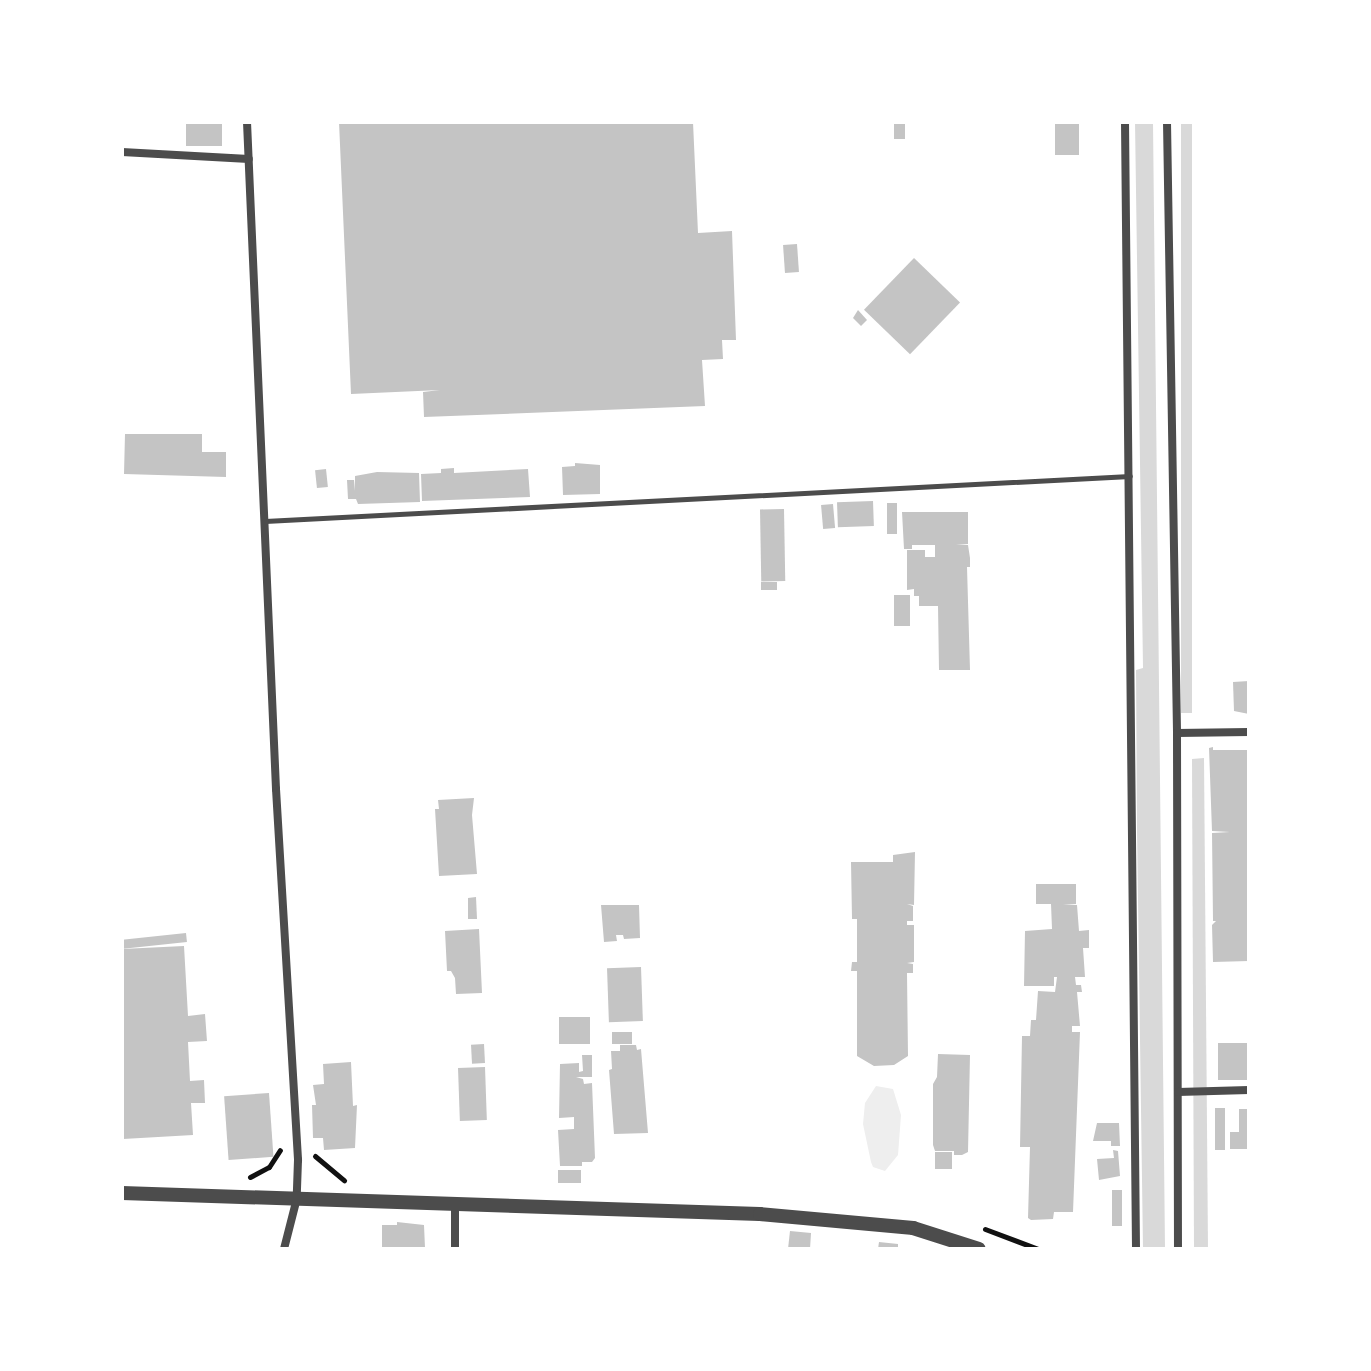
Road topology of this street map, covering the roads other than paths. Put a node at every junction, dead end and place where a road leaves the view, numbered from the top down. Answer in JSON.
{"nodes":[{"id":1,"x":247,"y":122,"type":"edge"},
{"id":2,"x":1125,"y":122,"type":"edge"},
{"id":3,"x":1167,"y":122,"type":"edge"},
{"id":4,"x":122,"y":152,"type":"edge"},
{"id":5,"x":249,"y":159,"type":"junction"},
{"id":6,"x":1131,"y":476,"type":"junction"},
{"id":7,"x":265,"y":521,"type":"junction"},
{"id":8,"x":1249,"y":732,"type":"edge"},
{"id":9,"x":1177,"y":733,"type":"junction"},
{"id":10,"x":1249,"y":1090,"type":"edge"},
{"id":11,"x":1178,"y":1092,"type":"junction"},
{"id":12,"x":122,"y":1193,"type":"edge"},
{"id":13,"x":297,"y":1198,"type":"junction"},
{"id":14,"x":455,"y":1206,"type":"junction"},
{"id":15,"x":284,"y":1249,"type":"edge"},
{"id":16,"x":455,"y":1249,"type":"edge"},
{"id":17,"x":979,"y":1249,"type":"edge"},
{"id":18,"x":1136,"y":1249,"type":"edge"},
{"id":19,"x":1178,"y":1249,"type":"edge"}],
"edges":[{"from":1,"to":5,"type":"street"},
{"from":2,"to":6,"type":"street"},
{"from":3,"to":9,"type":"street"},
{"from":4,"to":5,"type":"street"},
{"from":5,"to":7,"type":"street"},
{"from":6,"to":7,"type":"lane"},
{"from":6,"to":18,"type":"street"},
{"from":7,"to":13,"type":"street"},
{"from":8,"to":9,"type":"street"},
{"from":9,"to":11,"type":"street"},
{"from":10,"to":11,"type":"street"},
{"from":11,"to":19,"type":"street"},
{"from":12,"to":13,"type":"street"},
{"from":13,"to":14,"type":"street"},
{"from":13,"to":15,"type":"street"},
{"from":14,"to":16,"type":"street"},
{"from":14,"to":17,"type":"street"}]}
